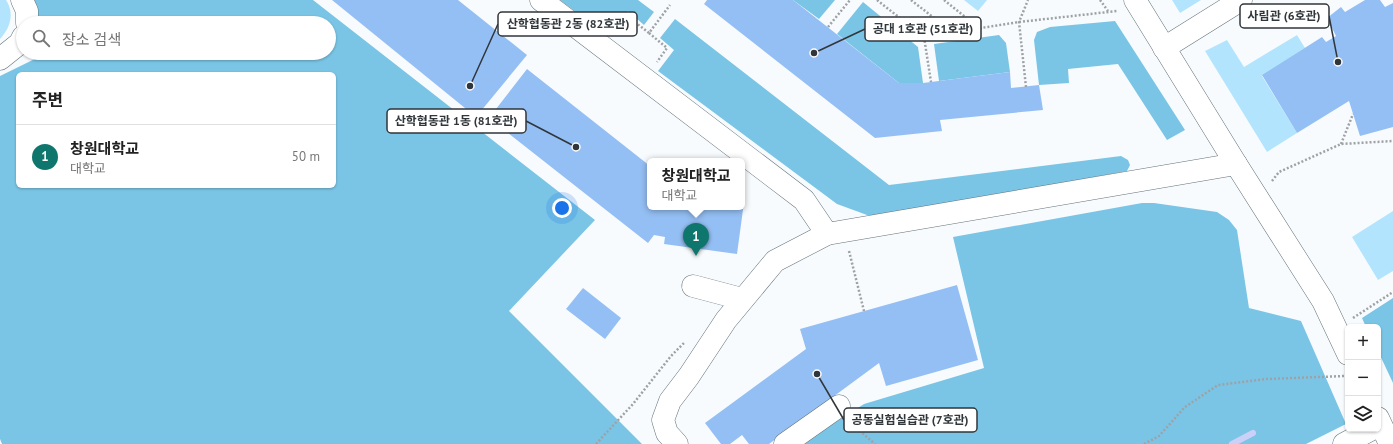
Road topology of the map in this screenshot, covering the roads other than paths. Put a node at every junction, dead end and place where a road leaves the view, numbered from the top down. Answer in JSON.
{"nodes":[{"id":1,"x":22,"y":0,"type":"edge"},
{"id":2,"x":541,"y":0,"type":"edge"},
{"id":3,"x":1241,"y":0,"type":"edge"},
{"id":4,"x":1137,"y":4,"type":"edge"},
{"id":5,"x":28,"y":16,"type":"edge"},
{"id":6,"x":16,"y":46,"type":"edge"},
{"id":7,"x":1164,"y":48,"type":"junction"},
{"id":8,"x":2,"y":57,"type":"edge"},
{"id":9,"x":1236,"y":164,"type":"junction"},
{"id":10,"x":836,"y":232,"type":"junction"},
{"id":11,"x":693,"y":286,"type":"dead end"},
{"id":12,"x":742,"y":299,"type":"junction"},
{"id":13,"x":1345,"y":348,"type":"edge"},
{"id":14,"x":839,"y":406,"type":"dead end"},
{"id":15,"x":1381,"y":430,"type":"edge"},
{"id":16,"x":1364,"y":432,"type":"edge"},
{"id":17,"x":677,"y":444,"type":"edge"},
{"id":18,"x":785,"y":444,"type":"edge"},
{"id":19,"x":1344,"y":444,"type":"edge"},
{"id":20,"x":1390,"y":444,"type":"edge"}],
"edges":[{"from":1,"to":5,"type":"lane"},
{"from":2,"to":10,"type":"lane"},
{"from":3,"to":7,"type":"lane"},
{"from":4,"to":7,"type":"lane"},
{"from":6,"to":8,"type":"lane"},
{"from":7,"to":9,"type":"lane"},
{"from":9,"to":10,"type":"lane"},
{"from":9,"to":13,"type":"lane"},
{"from":10,"to":12,"type":"lane"},
{"from":11,"to":12,"type":"lane"},
{"from":12,"to":17,"type":"lane"},
{"from":14,"to":18,"type":"lane"},
{"from":15,"to":20,"type":"lane"},
{"from":16,"to":19,"type":"lane"}]}
